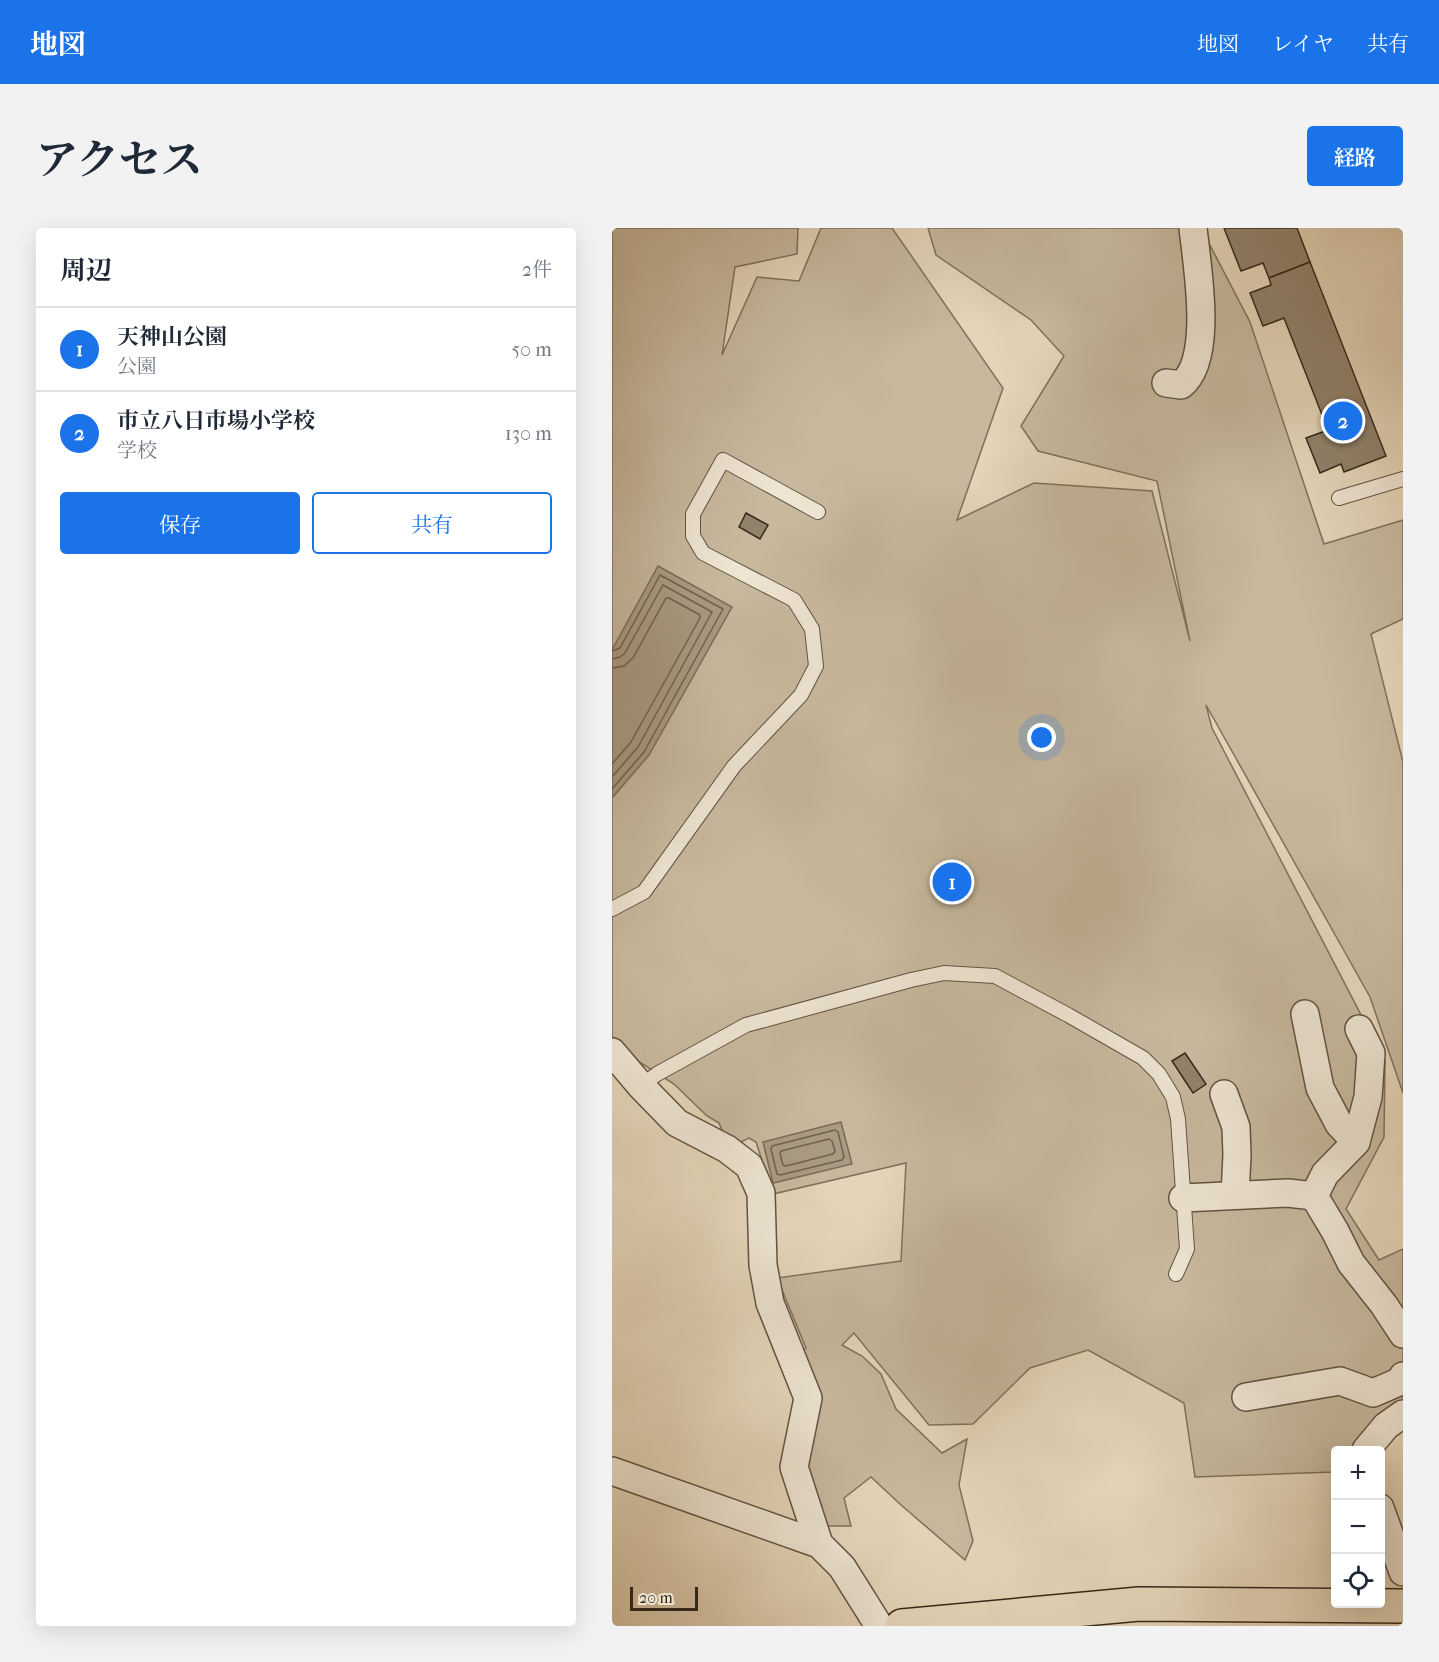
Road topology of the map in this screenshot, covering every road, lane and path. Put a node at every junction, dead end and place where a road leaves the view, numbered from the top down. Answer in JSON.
{"nodes":[{"id":1,"x":1193,"y":228,"type":"edge"},
{"id":2,"x":1166,"y":383,"type":"dead end"},
{"id":3,"x":1403,"y":479,"type":"edge"},
{"id":4,"x":1339,"y":498,"type":"dead end"},
{"id":5,"x":818,"y":512,"type":"dead end"},
{"id":6,"x":612,"y":909,"type":"edge"},
{"id":7,"x":1305,"y":1014,"type":"dead end"},
{"id":8,"x":1359,"y":1029,"type":"dead end"},
{"id":9,"x":612,"y":1052,"type":"edge"},
{"id":10,"x":641,"y":1086,"type":"junction"},
{"id":11,"x":1224,"y":1094,"type":"dead end"},
{"id":12,"x":1356,"y":1142,"type":"junction"},
{"id":13,"x":1235,"y":1195,"type":"junction"},
{"id":14,"x":1314,"y":1196,"type":"junction"},
{"id":15,"x":1183,"y":1198,"type":"junction"},
{"id":16,"x":1176,"y":1274,"type":"dead end"},
{"id":17,"x":1394,"y":1299,"type":"edge"},
{"id":18,"x":1403,"y":1334,"type":"edge"},
{"id":19,"x":1403,"y":1376,"type":"edge"},
{"id":20,"x":1246,"y":1397,"type":"dead end"},
{"id":21,"x":1403,"y":1414,"type":"edge"},
{"id":22,"x":1369,"y":1446,"type":"edge"},
{"id":23,"x":612,"y":1471,"type":"edge"},
{"id":24,"x":1385,"y":1522,"type":"edge"},
{"id":25,"x":819,"y":1544,"type":"junction"},
{"id":26,"x":1403,"y":1572,"type":"edge"},
{"id":27,"x":1403,"y":1606,"type":"edge"},
{"id":28,"x":1139,"y":1615,"type":"edge"},
{"id":29,"x":879,"y":1626,"type":"edge"},
{"id":30,"x":902,"y":1626,"type":"edge"}],
"edges":[{"from":1,"to":2,"type":"street"},
{"from":3,"to":4,"type":"lane"},
{"from":5,"to":6,"type":"lane"},
{"from":7,"to":12,"type":"street"},
{"from":8,"to":12,"type":"street"},
{"from":9,"to":10,"type":"street"},
{"from":10,"to":15,"type":"lane"},
{"from":10,"to":25,"type":"street"},
{"from":11,"to":13,"type":"street"},
{"from":12,"to":14,"type":"street"},
{"from":13,"to":14,"type":"street"},
{"from":13,"to":15,"type":"street"},
{"from":14,"to":17,"type":"street"},
{"from":15,"to":16,"type":"lane"},
{"from":17,"to":18,"type":"street"},
{"from":19,"to":20,"type":"street"},
{"from":21,"to":22,"type":"street"},
{"from":23,"to":25,"type":"street"},
{"from":24,"to":26,"type":"street"},
{"from":25,"to":29,"type":"street"},
{"from":27,"to":28,"type":"main road"},
{"from":28,"to":30,"type":"main road"}]}
